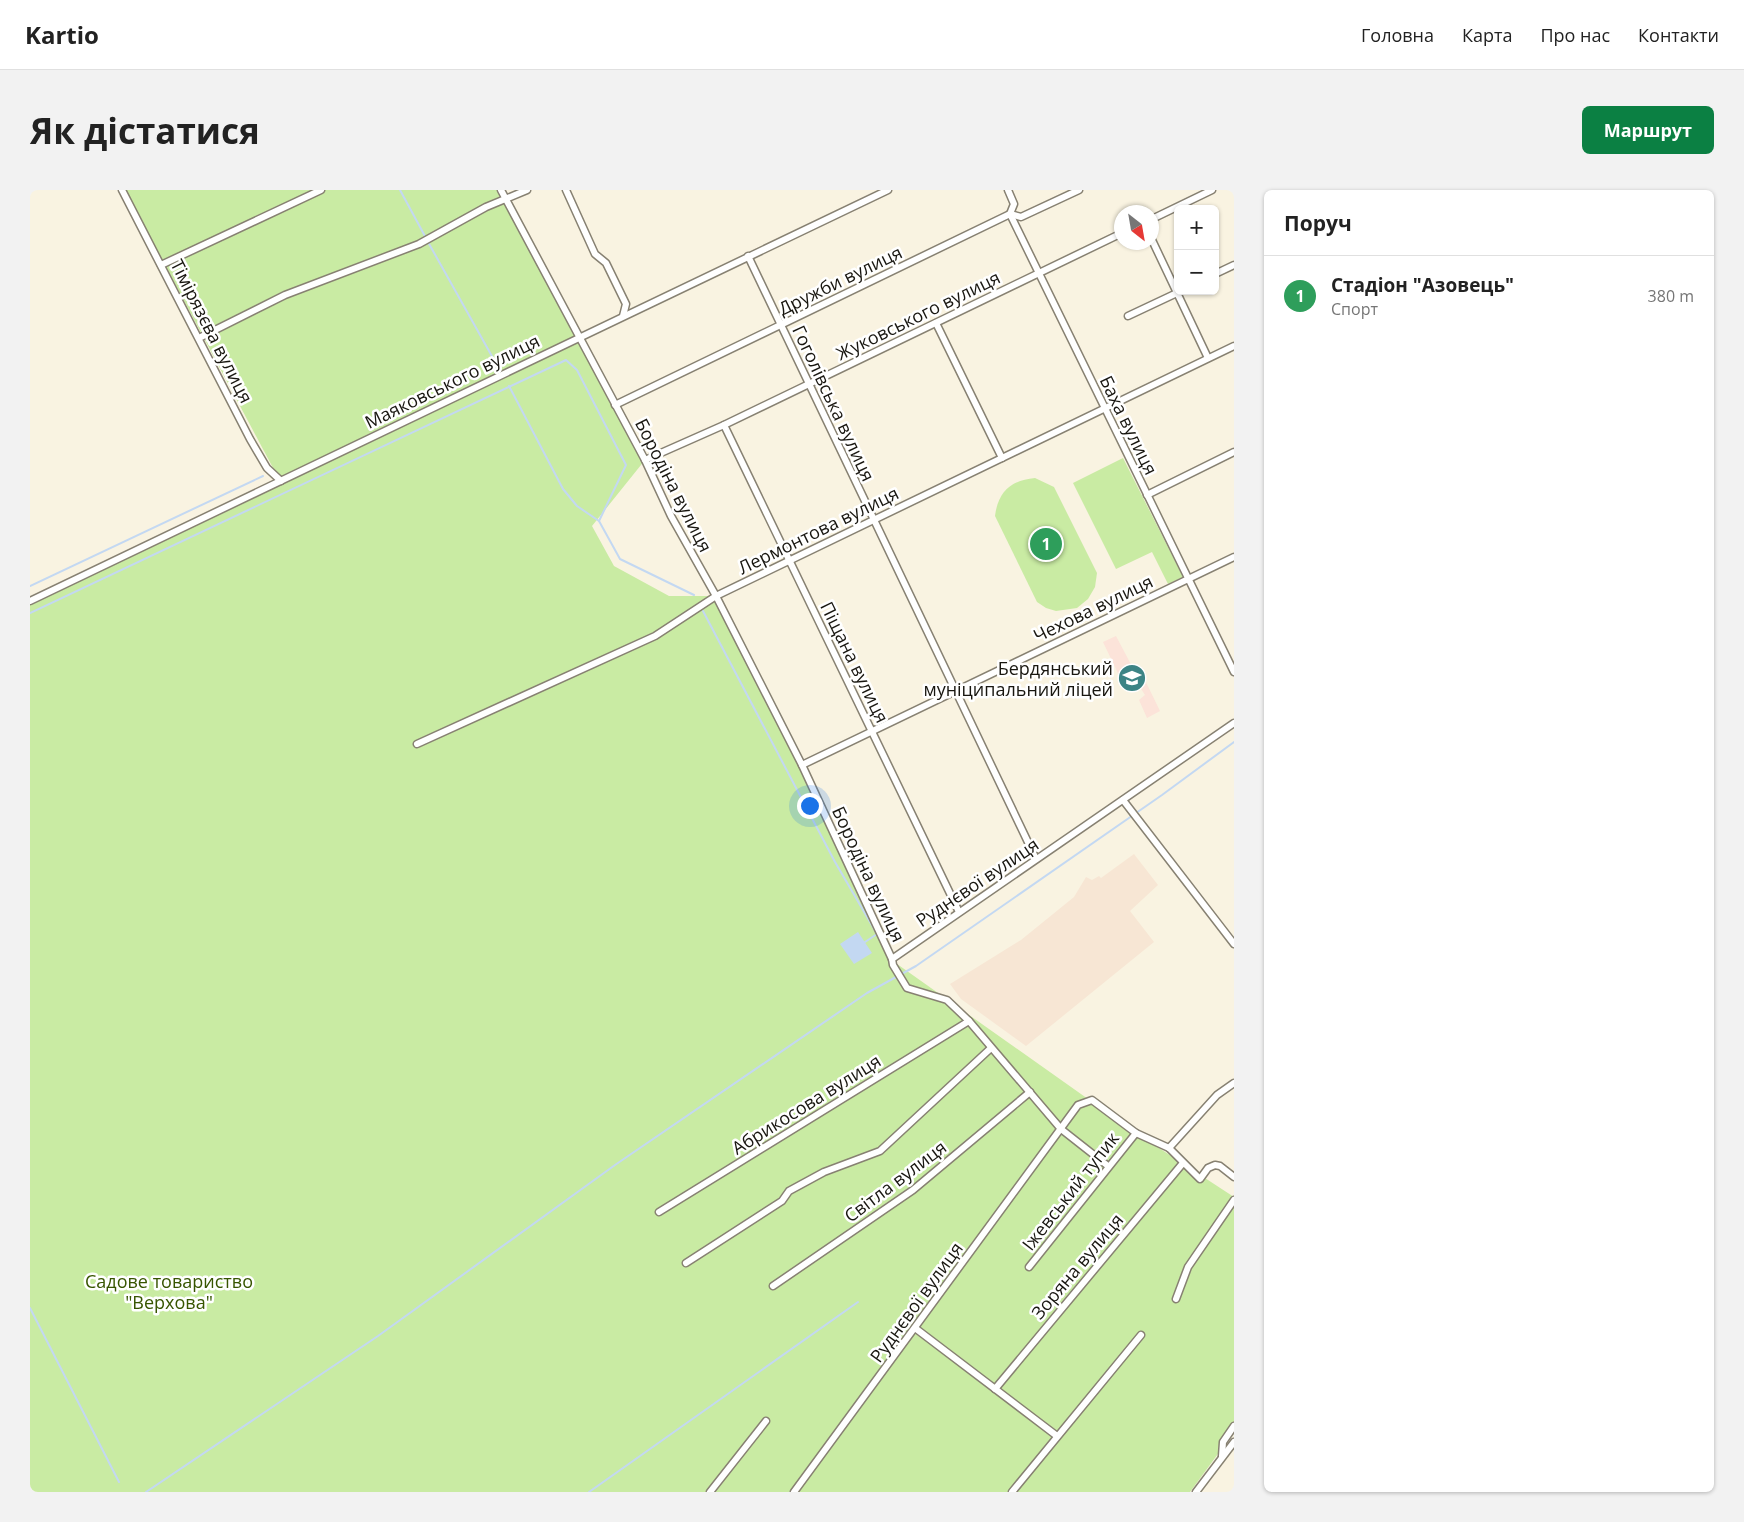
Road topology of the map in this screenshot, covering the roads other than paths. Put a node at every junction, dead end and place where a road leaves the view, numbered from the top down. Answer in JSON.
{"nodes":[{"id":1,"x":122,"y":190,"type":"edge"},
{"id":2,"x":320,"y":190,"type":"edge"},
{"id":3,"x":501,"y":190,"type":"edge"},
{"id":4,"x":527,"y":190,"type":"edge"},
{"id":5,"x":566,"y":190,"type":"edge"},
{"id":6,"x":888,"y":190,"type":"edge"},
{"id":7,"x":1008,"y":190,"type":"edge"},
{"id":8,"x":1078,"y":190,"type":"edge"},
{"id":9,"x":1212,"y":190,"type":"edge"},
{"id":10,"x":506,"y":199,"type":"junction"},
{"id":11,"x":1010,"y":214,"type":"junction"},
{"id":12,"x":1159,"y":216,"type":"edge"},
{"id":13,"x":1114,"y":238,"type":"edge"},
{"id":14,"x":1157,"y":250,"type":"edge"},
{"id":15,"x":748,"y":256,"type":"junction"},
{"id":16,"x":161,"y":265,"type":"junction"},
{"id":17,"x":1234,"y":265,"type":"edge"},
{"id":18,"x":1219,"y":272,"type":"edge"},
{"id":19,"x":1038,"y":273,"type":"junction"},
{"id":20,"x":1174,"y":282,"type":"edge"},
{"id":21,"x":1174,"y":294,"type":"edge"},
{"id":22,"x":1180,"y":295,"type":"edge"},
{"id":23,"x":622,"y":316,"type":"junction"},
{"id":24,"x":1128,"y":316,"type":"dead end"},
{"id":25,"x":936,"y":322,"type":"junction"},
{"id":26,"x":781,"y":324,"type":"junction"},
{"id":27,"x":579,"y":337,"type":"junction"},
{"id":28,"x":199,"y":338,"type":"junction"},
{"id":29,"x":1234,"y":346,"type":"edge"},
{"id":30,"x":1208,"y":358,"type":"junction"},
{"id":31,"x":809,"y":384,"type":"junction"},
{"id":32,"x":615,"y":404,"type":"junction"},
{"id":33,"x":1104,"y":409,"type":"junction"},
{"id":34,"x":724,"y":425,"type":"junction"},
{"id":35,"x":1234,"y":452,"type":"edge"},
{"id":36,"x":1002,"y":458,"type":"junction"},
{"id":37,"x":645,"y":460,"type":"junction"},
{"id":38,"x":281,"y":481,"type":"junction"},
{"id":39,"x":1147,"y":494,"type":"junction"},
{"id":40,"x":873,"y":520,"type":"junction"},
{"id":41,"x":1234,"y":557,"type":"edge"},
{"id":42,"x":790,"y":561,"type":"junction"},
{"id":43,"x":1188,"y":579,"type":"junction"},
{"id":44,"x":716,"y":596,"type":"junction"},
{"id":45,"x":30,"y":601,"type":"edge"},
{"id":46,"x":1234,"y":672,"type":"edge"},
{"id":47,"x":955,"y":691,"type":"junction"},
{"id":48,"x":1234,"y":723,"type":"edge"},
{"id":49,"x":872,"y":731,"type":"junction"},
{"id":50,"x":417,"y":744,"type":"dead end"},
{"id":51,"x":802,"y":765,"type":"junction"},
{"id":52,"x":1122,"y":800,"type":"junction"},
{"id":53,"x":1036,"y":859,"type":"junction"},
{"id":54,"x":959,"y":912,"type":"junction"},
{"id":55,"x":1234,"y":944,"type":"edge"},
{"id":56,"x":892,"y":962,"type":"junction"},
{"id":57,"x":969,"y":1021,"type":"junction"},
{"id":58,"x":991,"y":1048,"type":"junction"},
{"id":59,"x":1234,"y":1083,"type":"edge"},
{"id":60,"x":1030,"y":1092,"type":"junction"},
{"id":61,"x":1061,"y":1129,"type":"junction"},
{"id":62,"x":1136,"y":1133,"type":"junction"},
{"id":63,"x":1169,"y":1148,"type":"junction"},
{"id":64,"x":1183,"y":1163,"type":"junction"},
{"id":65,"x":1108,"y":1166,"type":"junction"},
{"id":66,"x":1234,"y":1177,"type":"edge"},
{"id":67,"x":1234,"y":1200,"type":"edge"},
{"id":68,"x":659,"y":1212,"type":"dead end"},
{"id":69,"x":686,"y":1264,"type":"dead end"},
{"id":70,"x":1029,"y":1267,"type":"dead end"},
{"id":71,"x":773,"y":1286,"type":"dead end"},
{"id":72,"x":1176,"y":1299,"type":"dead end"},
{"id":73,"x":915,"y":1328,"type":"junction"},
{"id":74,"x":1141,"y":1335,"type":"dead end"},
{"id":75,"x":995,"y":1389,"type":"junction"},
{"id":76,"x":766,"y":1421,"type":"dead end"},
{"id":77,"x":1234,"y":1426,"type":"edge"},
{"id":78,"x":1057,"y":1436,"type":"junction"},
{"id":79,"x":1234,"y":1442,"type":"edge"},
{"id":80,"x":1222,"y":1457,"type":"junction"},
{"id":81,"x":710,"y":1492,"type":"edge"},
{"id":82,"x":794,"y":1492,"type":"edge"},
{"id":83,"x":1012,"y":1492,"type":"edge"},
{"id":84,"x":1196,"y":1492,"type":"edge"}],
"edges":[{"from":1,"to":16,"type":"street","name":"Тімірязєва вулиця"},
{"from":2,"to":16,"type":"street"},
{"from":3,"to":10,"type":"street","name":"Бородіна вулиця"},
{"from":4,"to":10,"type":"street"},
{"from":5,"to":23,"type":"street"},
{"from":6,"to":15,"type":"street","name":"Маяковського вулиця"},
{"from":7,"to":11,"type":"street","name":"Баха вулиця"},
{"from":8,"to":11,"type":"street","name":"Дружби вулиця"},
{"from":9,"to":12,"type":"street"},
{"from":10,"to":27,"type":"street","name":"Бородіна вулиця"},
{"from":10,"to":28,"type":"street"},
{"from":11,"to":19,"type":"street","name":"Баха вулиця"},
{"from":11,"to":26,"type":"street","name":"Дружби вулиця"},
{"from":13,"to":19,"type":"street","name":"Жуковського вулиця"},
{"from":14,"to":20,"type":"street"},
{"from":15,"to":23,"type":"street","name":"Маяковського вулиця"},
{"from":15,"to":26,"type":"street","name":"Гоголівська вулиця"},
{"from":16,"to":28,"type":"street","name":"Тімірязєва вулиця"},
{"from":17,"to":18,"type":"street"},
{"from":19,"to":25,"type":"street","name":"Жуковського вулиця"},
{"from":19,"to":33,"type":"street","name":"Баха вулиця"},
{"from":21,"to":24,"type":"street"},
{"from":22,"to":30,"type":"street"},
{"from":23,"to":27,"type":"street","name":"Маяковського вулиця"},
{"from":25,"to":31,"type":"street","name":"Жуковського вулиця"},
{"from":25,"to":36,"type":"street"},
{"from":26,"to":31,"type":"street","name":"Гоголівська вулиця"},
{"from":26,"to":32,"type":"street","name":"Дружби вулиця"},
{"from":27,"to":32,"type":"street","name":"Бородіна вулиця"},
{"from":27,"to":38,"type":"street","name":"Маяковського вулиця"},
{"from":28,"to":38,"type":"street","name":"Тімірязєва вулиця"},
{"from":29,"to":30,"type":"street","name":"Лермонтова вулиця"},
{"from":30,"to":33,"type":"street","name":"Лермонтова вулиця"},
{"from":31,"to":34,"type":"street","name":"Жуковського вулиця"},
{"from":31,"to":40,"type":"street","name":"Гоголівська вулиця"},
{"from":32,"to":37,"type":"street","name":"Бородіна вулиця"},
{"from":33,"to":36,"type":"street","name":"Лермонтова вулиця"},
{"from":33,"to":39,"type":"street","name":"Баха вулиця"},
{"from":34,"to":37,"type":"street","name":"Жуковського вулиця"},
{"from":34,"to":42,"type":"street","name":"Піщана вулиця"},
{"from":35,"to":39,"type":"street"},
{"from":36,"to":40,"type":"street","name":"Лермонтова вулиця"},
{"from":37,"to":44,"type":"street","name":"Бородіна вулиця"},
{"from":38,"to":45,"type":"street","name":"Маяковського вулиця"},
{"from":39,"to":43,"type":"street","name":"Баха вулиця"},
{"from":40,"to":42,"type":"street","name":"Лермонтова вулиця"},
{"from":40,"to":47,"type":"street","name":"Гоголівська вулиця"},
{"from":41,"to":43,"type":"street","name":"Чехова вулиця"},
{"from":42,"to":44,"type":"street","name":"Лермонтова вулиця"},
{"from":42,"to":49,"type":"street","name":"Піщана вулиця"},
{"from":43,"to":46,"type":"street","name":"Баха вулиця"},
{"from":43,"to":47,"type":"street","name":"Чехова вулиця"},
{"from":44,"to":50,"type":"street","name":"Лермонтова вулиця"},
{"from":44,"to":51,"type":"street","name":"Бородіна вулиця"},
{"from":47,"to":49,"type":"street","name":"Чехова вулиця"},
{"from":47,"to":53,"type":"street","name":"Гоголівська вулиця"},
{"from":48,"to":52,"type":"street","name":"Руднєвої вулиця"},
{"from":49,"to":51,"type":"street","name":"Чехова вулиця"},
{"from":49,"to":54,"type":"street","name":"Піщана вулиця"},
{"from":51,"to":56,"type":"street","name":"Бородіна вулиця"},
{"from":52,"to":53,"type":"street","name":"Руднєвої вулиця"},
{"from":52,"to":55,"type":"street"},
{"from":53,"to":54,"type":"street","name":"Руднєвої вулиця"},
{"from":54,"to":56,"type":"street","name":"Руднєвої вулиця"},
{"from":56,"to":57,"type":"street"},
{"from":57,"to":58,"type":"street"},
{"from":57,"to":68,"type":"street","name":"Абрикосова вулиця"},
{"from":58,"to":60,"type":"street"},
{"from":58,"to":69,"type":"street"},
{"from":59,"to":63,"type":"street"},
{"from":60,"to":61,"type":"street"},
{"from":60,"to":71,"type":"street","name":"Світла вулиця"},
{"from":61,"to":62,"type":"street","name":"Руднєвої вулиця"},
{"from":61,"to":65,"type":"street"},
{"from":61,"to":73,"type":"street","name":"Руднєвої вулиця"},
{"from":62,"to":63,"type":"street","name":"Руднєвої вулиця"},
{"from":62,"to":65,"type":"street","name":"Іжевський тупик"},
{"from":63,"to":64,"type":"street","name":"Руднєвої вулиця"},
{"from":64,"to":66,"type":"street","name":"Руднєвої вулиця"},
{"from":64,"to":75,"type":"street","name":"Зоряна вулиця"},
{"from":65,"to":70,"type":"street","name":"Іжевський тупик"},
{"from":67,"to":72,"type":"street"},
{"from":73,"to":75,"type":"street"},
{"from":73,"to":82,"type":"street","name":"Руднєвої вулиця"},
{"from":74,"to":78,"type":"street"},
{"from":75,"to":78,"type":"street"},
{"from":76,"to":81,"type":"street"},
{"from":77,"to":80,"type":"street"},
{"from":78,"to":83,"type":"street"},
{"from":79,"to":80,"type":"street"},
{"from":80,"to":84,"type":"street"}]}
